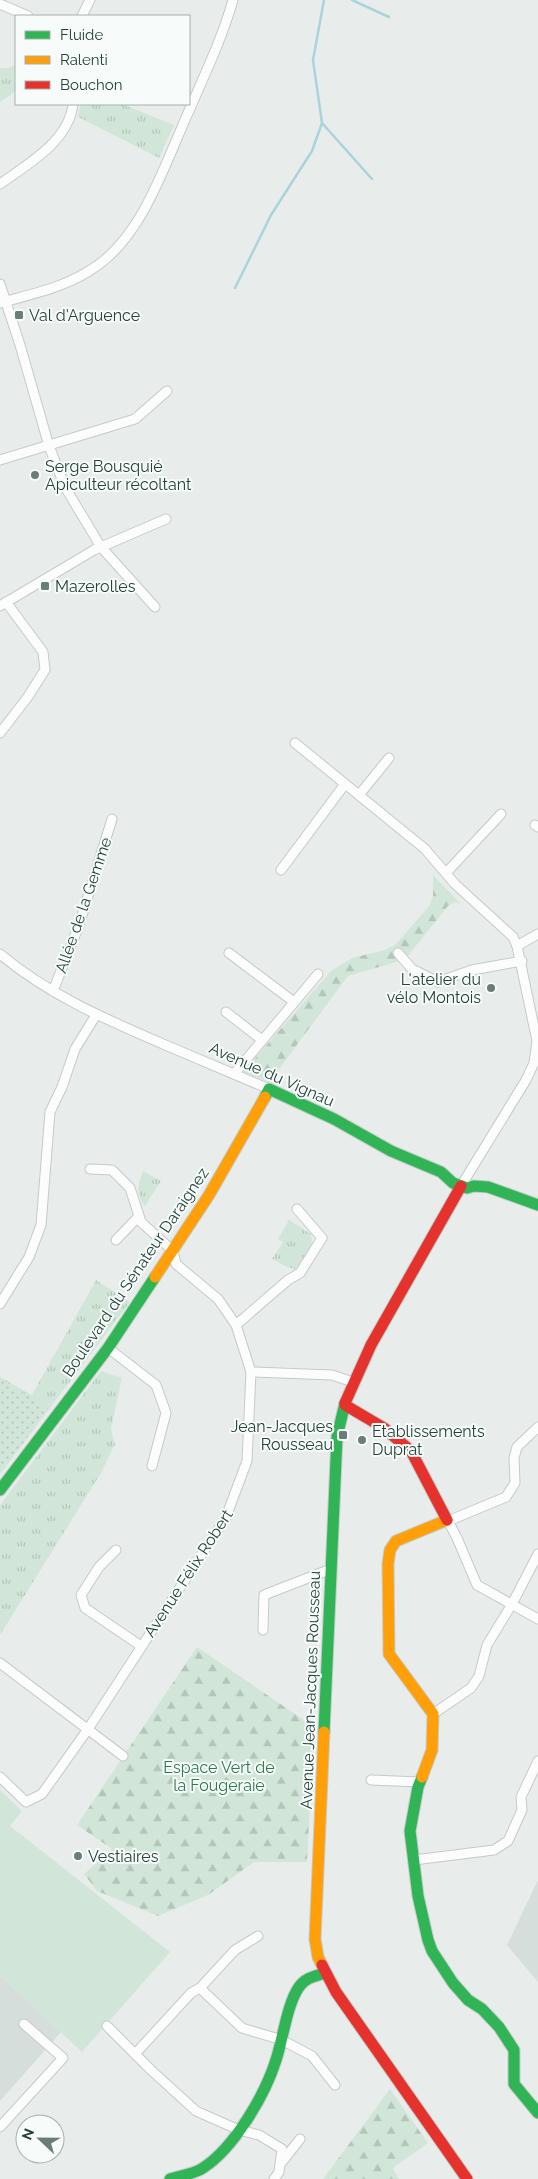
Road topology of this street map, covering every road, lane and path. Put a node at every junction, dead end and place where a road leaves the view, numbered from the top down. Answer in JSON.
{"nodes":[{"id":1,"x":90,"y":0,"type":"edge"},
{"id":2,"x":233,"y":0,"type":"edge"},
{"id":3,"x":0,"y":4,"type":"edge"},
{"id":4,"x":26,"y":15,"type":"edge"},
{"id":5,"x":82,"y":15,"type":"edge"},
{"id":6,"x":73,"y":105,"type":"edge"},
{"id":7,"x":0,"y":184,"type":"edge"},
{"id":8,"x":0,"y":284,"type":"edge"},
{"id":9,"x":3,"y":303,"type":"edge"},
{"id":10,"x":167,"y":391,"type":"dead end"},
{"id":11,"x":49,"y":446,"type":"junction"},
{"id":12,"x":0,"y":460,"type":"edge"},
{"id":13,"x":166,"y":519,"type":"dead end"},
{"id":14,"x":101,"y":547,"type":"junction"},
{"id":15,"x":3,"y":604,"type":"edge"},
{"id":16,"x":155,"y":607,"type":"dead end"},
{"id":17,"x":0,"y":733,"type":"edge"},
{"id":18,"x":295,"y":743,"type":"dead end"},
{"id":19,"x":389,"y":758,"type":"dead end"},
{"id":20,"x":345,"y":784,"type":"junction"},
{"id":21,"x":359,"y":795,"type":"junction"},
{"id":22,"x":501,"y":814,"type":"dead end"},
{"id":23,"x":112,"y":819,"type":"dead end"},
{"id":24,"x":281,"y":870,"type":"dead end"},
{"id":25,"x":446,"y":873,"type":"junction"},
{"id":26,"x":538,"y":934,"type":"edge"},
{"id":27,"x":517,"y":946,"type":"junction"},
{"id":28,"x":229,"y":953,"type":"dead end"},
{"id":29,"x":398,"y":953,"type":"dead end"},
{"id":30,"x":0,"y":954,"type":"edge"},
{"id":31,"x":522,"y":961,"type":"junction"},
{"id":32,"x":318,"y":974,"type":"dead end"},
{"id":33,"x":53,"y":992,"type":"junction"},
{"id":34,"x":294,"y":1002,"type":"junction"},
{"id":35,"x":226,"y":1012,"type":"dead end"},
{"id":36,"x":96,"y":1016,"type":"junction"},
{"id":37,"x":262,"y":1040,"type":"junction"},
{"id":38,"x":538,"y":1041,"type":"edge"},
{"id":39,"x":234,"y":1074,"type":"junction"},
{"id":40,"x":269,"y":1090,"type":"junction"},
{"id":41,"x":90,"y":1169,"type":"dead end"},
{"id":42,"x":461,"y":1186,"type":"junction"},
{"id":43,"x":538,"y":1204,"type":"edge"},
{"id":44,"x":297,"y":1209,"type":"dead end"},
{"id":45,"x":139,"y":1216,"type":"junction"},
{"id":46,"x":116,"y":1240,"type":"dead end"},
{"id":47,"x":172,"y":1251,"type":"junction"},
{"id":48,"x":3,"y":1290,"type":"edge"},
{"id":49,"x":0,"y":1304,"type":"edge"},
{"id":50,"x":236,"y":1325,"type":"junction"},
{"id":51,"x":108,"y":1348,"type":"junction"},
{"id":52,"x":250,"y":1372,"type":"junction"},
{"id":53,"x":353,"y":1382,"type":"junction"},
{"id":54,"x":345,"y":1405,"type":"junction"},
{"id":55,"x":538,"y":1428,"type":"edge"},
{"id":56,"x":152,"y":1466,"type":"dead end"},
{"id":57,"x":0,"y":1490,"type":"edge"},
{"id":58,"x":448,"y":1521,"type":"junction"},
{"id":59,"x":116,"y":1550,"type":"dead end"},
{"id":60,"x":538,"y":1554,"type":"edge"},
{"id":61,"x":331,"y":1569,"type":"junction"},
{"id":62,"x":512,"y":1604,"type":"junction"},
{"id":63,"x":538,"y":1619,"type":"edge"},
{"id":64,"x":263,"y":1630,"type":"dead end"},
{"id":65,"x":141,"y":1646,"type":"junction"},
{"id":66,"x":0,"y":1663,"type":"edge"},
{"id":67,"x":433,"y":1714,"type":"junction"},
{"id":68,"x":88,"y":1728,"type":"junction"},
{"id":69,"x":123,"y":1756,"type":"dead end"},
{"id":70,"x":538,"y":1761,"type":"edge"},
{"id":71,"x":0,"y":1777,"type":"edge"},
{"id":72,"x":371,"y":1780,"type":"dead end"},
{"id":73,"x":420,"y":1782,"type":"junction"},
{"id":74,"x":414,"y":1860,"type":"junction"},
{"id":75,"x":258,"y":1936,"type":"dead end"},
{"id":76,"x":325,"y":1973,"type":"junction"},
{"id":77,"x":200,"y":1988,"type":"junction"},
{"id":78,"x":24,"y":2024,"type":"dead end"},
{"id":79,"x":107,"y":2026,"type":"dead end"},
{"id":80,"x":282,"y":2040,"type":"junction"},
{"id":81,"x":136,"y":2054,"type":"junction"},
{"id":82,"x":335,"y":2085,"type":"dead end"},
{"id":83,"x":538,"y":2114,"type":"edge"},
{"id":84,"x":0,"y":2127,"type":"edge"},
{"id":85,"x":239,"y":2130,"type":"junction"},
{"id":86,"x":300,"y":2139,"type":"dead end"},
{"id":87,"x":281,"y":2163,"type":"junction"},
{"id":88,"x":170,"y":2179,"type":"edge"},
{"id":89,"x":274,"y":2179,"type":"edge"},
{"id":90,"x":468,"y":2179,"type":"edge"}],
"edges":[{"from":1,"to":5,"type":"street"},
{"from":2,"to":9,"type":"street"},
{"from":3,"to":4,"type":"street"},
{"from":6,"to":7,"type":"street"},
{"from":8,"to":9,"type":"street"},
{"from":9,"to":11,"type":"street"},
{"from":10,"to":11,"type":"street"},
{"from":11,"to":12,"type":"street"},
{"from":11,"to":14,"type":"street"},
{"from":13,"to":14,"type":"street"},
{"from":14,"to":15,"type":"street"},
{"from":14,"to":16,"type":"street"},
{"from":15,"to":17,"type":"street"},
{"from":18,"to":20,"type":"street"},
{"from":19,"to":21,"type":"street"},
{"from":20,"to":21,"type":"street"},
{"from":20,"to":24,"type":"street"},
{"from":21,"to":25,"type":"street"},
{"from":22,"to":25,"type":"street"},
{"from":23,"to":33,"type":"street","name":"Allée de la Gemme"},
{"from":25,"to":27,"type":"street"},
{"from":26,"to":27,"type":"street"},
{"from":27,"to":31,"type":"street"},
{"from":28,"to":34,"type":"street"},
{"from":29,"to":31,"type":"street"},
{"from":30,"to":33,"type":"street","name":"Avenue du Vignau"},
{"from":31,"to":38,"type":"street"},
{"from":32,"to":34,"type":"street"},
{"from":33,"to":36,"type":"street","name":"Avenue du Vignau"},
{"from":34,"to":37,"type":"street"},
{"from":35,"to":37,"type":"street"},
{"from":36,"to":39,"type":"street","name":"Avenue du Vignau"},
{"from":36,"to":48,"type":"street"},
{"from":37,"to":39,"type":"street"},
{"from":38,"to":42,"type":"street"},
{"from":39,"to":40,"type":"street","name":"Avenue du Vignau"},
{"from":40,"to":42,"type":"street","name":"Avenue du Vignau"},
{"from":40,"to":47,"type":"street","name":"Boulevard du Sénateur Daraignez"},
{"from":41,"to":45,"type":"street"},
{"from":42,"to":43,"type":"street"},
{"from":42,"to":53,"type":"street","name":"Avenue Jean-Jacques Rousseau"},
{"from":44,"to":50,"type":"street"},
{"from":45,"to":46,"type":"street"},
{"from":45,"to":47,"type":"street","name":"Avenue Félix Robert"},
{"from":47,"to":50,"type":"street","name":"Avenue Félix Robert"},
{"from":47,"to":51,"type":"street","name":"Boulevard du Sénateur Daraignez"},
{"from":48,"to":49,"type":"street"},
{"from":50,"to":52,"type":"street","name":"Avenue Félix Robert"},
{"from":51,"to":56,"type":"street"},
{"from":51,"to":57,"type":"street","name":"Boulevard du Sénateur Daraignez"},
{"from":52,"to":53,"type":"street"},
{"from":52,"to":65,"type":"street","name":"Avenue Félix Robert"},
{"from":53,"to":54,"type":"street","name":"Avenue Jean-Jacques Rousseau"},
{"from":54,"to":58,"type":"street"},
{"from":54,"to":61,"type":"street","name":"Avenue Jean-Jacques Rousseau"},
{"from":55,"to":58,"type":"street"},
{"from":58,"to":62,"type":"street"},
{"from":58,"to":67,"type":"street"},
{"from":59,"to":65,"type":"street"},
{"from":60,"to":62,"type":"street"},
{"from":61,"to":64,"type":"street"},
{"from":61,"to":76,"type":"street","name":"Avenue Jean-Jacques Rousseau"},
{"from":62,"to":63,"type":"street"},
{"from":62,"to":67,"type":"street"},
{"from":65,"to":68,"type":"street","name":"Avenue Félix Robert"},
{"from":66,"to":68,"type":"street"},
{"from":67,"to":73,"type":"street"},
{"from":68,"to":69,"type":"street"},
{"from":68,"to":71,"type":"street","name":"Avenue Félix Robert"},
{"from":70,"to":74,"type":"street"},
{"from":72,"to":73,"type":"street"},
{"from":73,"to":74,"type":"street"},
{"from":74,"to":83,"type":"street"},
{"from":75,"to":77,"type":"street"},
{"from":76,"to":80,"type":"street"},
{"from":76,"to":90,"type":"street","name":"Avenue Jean-Jacques Rousseau"},
{"from":77,"to":80,"type":"street"},
{"from":77,"to":81,"type":"street"},
{"from":78,"to":84,"type":"street"},
{"from":79,"to":81,"type":"street"},
{"from":80,"to":82,"type":"street"},
{"from":80,"to":85,"type":"street"},
{"from":81,"to":85,"type":"street"},
{"from":85,"to":87,"type":"street"},
{"from":85,"to":88,"type":"street"},
{"from":86,"to":87,"type":"street"},
{"from":87,"to":89,"type":"street"}]}
